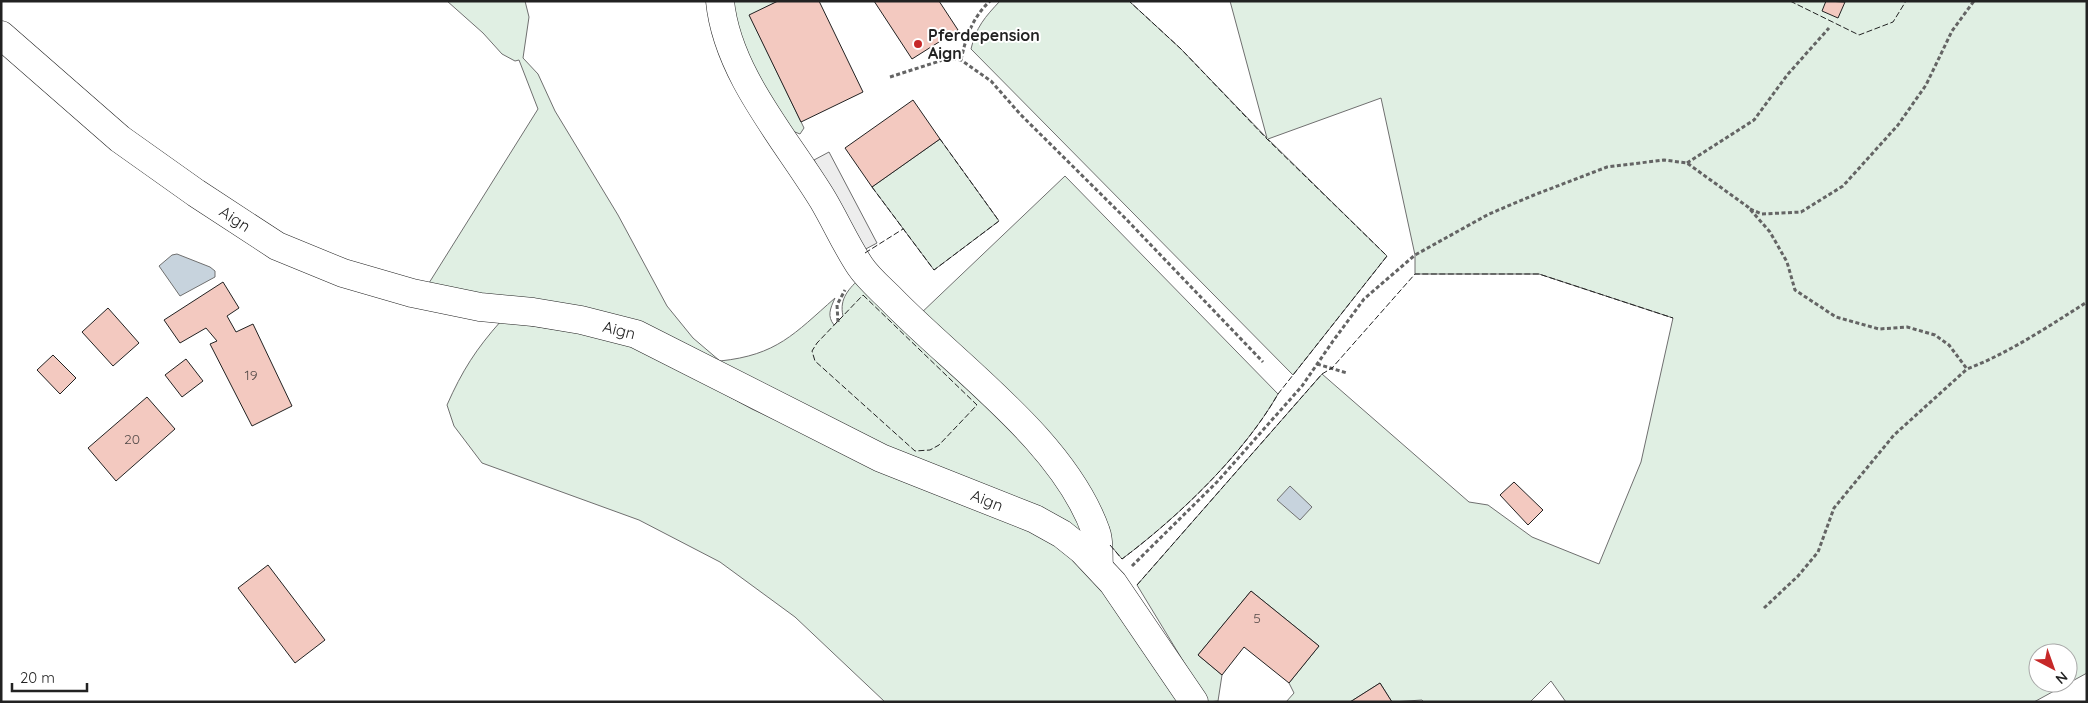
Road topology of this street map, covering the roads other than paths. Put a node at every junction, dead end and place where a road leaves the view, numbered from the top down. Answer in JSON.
{"nodes":[{"id":1,"x":720,"y":1,"type":"edge"},
{"id":2,"x":1,"y":35,"type":"edge"},
{"id":3,"x":1106,"y":574,"type":"junction"},
{"id":4,"x":1194,"y":702,"type":"edge"}],
"edges":[{"from":1,"to":3,"type":"street"},
{"from":2,"to":3,"type":"street","name":"Aign"},
{"from":3,"to":4,"type":"street","name":"Aign"}]}
